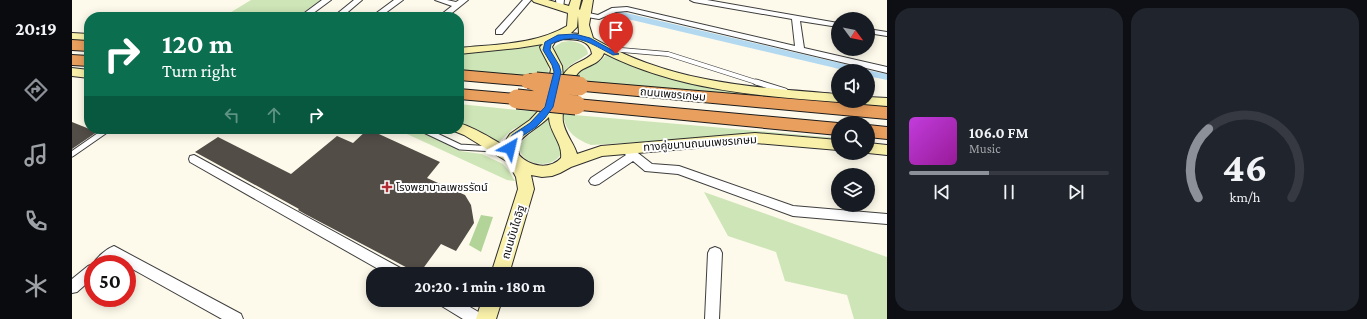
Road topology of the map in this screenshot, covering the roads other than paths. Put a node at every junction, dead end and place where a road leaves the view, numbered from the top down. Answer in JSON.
{"nodes":[{"id":1,"x":326,"y":0,"type":"edge"},
{"id":2,"x":358,"y":0,"type":"edge"},
{"id":3,"x":399,"y":0,"type":"edge"},
{"id":4,"x":439,"y":0,"type":"edge"},
{"id":5,"x":527,"y":0,"type":"edge"},
{"id":6,"x":537,"y":0,"type":"edge"},
{"id":7,"x":576,"y":0,"type":"edge"},
{"id":8,"x":588,"y":0,"type":"edge"},
{"id":9,"x":694,"y":0,"type":"edge"},
{"id":10,"x":460,"y":2,"type":"edge"},
{"id":11,"x":560,"y":3,"type":"edge"},
{"id":12,"x":310,"y":12,"type":"edge"},
{"id":13,"x":343,"y":12,"type":"edge"},
{"id":14,"x":382,"y":12,"type":"edge"},
{"id":15,"x":448,"y":12,"type":"edge"},
{"id":16,"x":579,"y":13,"type":"junction"},
{"id":17,"x":796,"y":18,"type":"junction"},
{"id":18,"x":831,"y":25,"type":"edge"},
{"id":19,"x":499,"y":32,"type":"dead end"},
{"id":20,"x":875,"y":32,"type":"edge"},
{"id":21,"x":887,"y":34,"type":"edge"},
{"id":22,"x":72,"y":36,"type":"edge"},
{"id":23,"x":84,"y":37,"type":"edge"},
{"id":24,"x":555,"y":38,"type":"junction"},
{"id":25,"x":590,"y":41,"type":"junction"},
{"id":26,"x":72,"y":45,"type":"edge"},
{"id":27,"x":84,"y":46,"type":"edge"},
{"id":28,"x":606,"y":49,"type":"junction"},
{"id":29,"x":464,"y":50,"type":"edge"},
{"id":30,"x":800,"y":50,"type":"junction"},
{"id":31,"x":72,"y":60,"type":"edge"},
{"id":32,"x":84,"y":61,"type":"edge"},
{"id":33,"x":887,"y":70,"type":"edge"},
{"id":34,"x":72,"y":72,"type":"edge"},
{"id":35,"x":84,"y":73,"type":"edge"},
{"id":36,"x":464,"y":75,"type":"edge"},
{"id":37,"x":464,"y":94,"type":"edge"},
{"id":38,"x":802,"y":95,"type":"junction"},
{"id":39,"x":831,"y":97,"type":"edge"},
{"id":40,"x":875,"y":101,"type":"edge"},
{"id":41,"x":887,"y":102,"type":"edge"},
{"id":42,"x":887,"y":113,"type":"edge"},
{"id":43,"x":831,"y":128,"type":"edge"},
{"id":44,"x":464,"y":130,"type":"edge"},
{"id":45,"x":875,"y":132,"type":"edge"},
{"id":46,"x":887,"y":133,"type":"edge"},
{"id":47,"x":101,"y":134,"type":"edge"},
{"id":48,"x":433,"y":134,"type":"edge"},
{"id":49,"x":831,"y":144,"type":"edge"},
{"id":50,"x":875,"y":149,"type":"edge"},
{"id":51,"x":500,"y":150,"type":"junction"},
{"id":52,"x":887,"y":150,"type":"edge"},
{"id":53,"x":629,"y":152,"type":"junction"},
{"id":54,"x":72,"y":154,"type":"edge"},
{"id":55,"x":194,"y":159,"type":"dead end"},
{"id":56,"x":515,"y":160,"type":"junction"},
{"id":57,"x":564,"y":163,"type":"junction"},
{"id":58,"x":551,"y":170,"type":"junction"},
{"id":59,"x":596,"y":181,"type":"dead end"},
{"id":60,"x":526,"y":189,"type":"junction"},
{"id":61,"x":887,"y":219,"type":"edge"},
{"id":62,"x":715,"y":253,"type":"dead end"},
{"id":63,"x":110,"y":255,"type":"edge"},
{"id":64,"x":119,"y":255,"type":"edge"},
{"id":65,"x":136,"y":264,"type":"edge"},
{"id":66,"x":387,"y":267,"type":"edge"},
{"id":67,"x":502,"y":267,"type":"edge"},
{"id":68,"x":84,"y":277,"type":"edge"},
{"id":69,"x":72,"y":287,"type":"edge"},
{"id":70,"x":457,"y":307,"type":"edge"},
{"id":71,"x":490,"y":307,"type":"edge"},
{"id":72,"x":236,"y":319,"type":"edge"},
{"id":73,"x":477,"y":319,"type":"edge"},
{"id":74,"x":486,"y":319,"type":"edge"},
{"id":75,"x":712,"y":319,"type":"edge"}],
"edges":[{"from":1,"to":12,"type":"street"},
{"from":2,"to":13,"type":"street"},
{"from":3,"to":14,"type":"street"},
{"from":4,"to":10,"type":"street"},
{"from":5,"to":19,"type":"street"},
{"from":6,"to":11,"type":"main road"},
{"from":7,"to":16,"type":"main road"},
{"from":8,"to":16,"type":"main road"},
{"from":9,"to":17,"type":"street"},
{"from":10,"to":15,"type":"street"},
{"from":11,"to":16,"type":"main road"},
{"from":16,"to":24,"type":"main road"},
{"from":16,"to":25,"type":"main road"},
{"from":16,"to":30,"type":"street"},
{"from":17,"to":18,"type":"street"},
{"from":17,"to":30,"type":"street"},
{"from":20,"to":21,"type":"street"},
{"from":22,"to":23,"type":"main road"},
{"from":24,"to":25,"type":"main road"},
{"from":24,"to":29,"type":"main road"},
{"from":24,"to":56,"type":"main road"},
{"from":25,"to":28,"type":"main road"},
{"from":25,"to":57,"type":"main road"},
{"from":26,"to":27,"type":"highway"},
{"from":28,"to":38,"type":"lane"},
{"from":28,"to":38,"type":"main road"},
{"from":30,"to":33,"type":"street"},
{"from":31,"to":32,"type":"highway"},
{"from":34,"to":35,"type":"main road"},
{"from":36,"to":42,"type":"highway","name":"ถนนเพชรเกษม","bridge":true},
{"from":37,"to":43,"type":"highway","name":"ถนนเพชรเกษม","bridge":true},
{"from":38,"to":39,"type":"main road"},
{"from":40,"to":41,"type":"main road"},
{"from":44,"to":51,"type":"main road"},
{"from":45,"to":46,"type":"highway"},
{"from":47,"to":54,"type":"lane"},
{"from":48,"to":51,"type":"lane"},
{"from":49,"to":53,"type":"main road","name":"ทางคู่ขนานถนนเพชรเกษม"},
{"from":50,"to":52,"type":"main road"},
{"from":51,"to":56,"type":"main road"},
{"from":53,"to":57,"type":"main road","name":"ทางคู่ขนานถนนเพชรเกษม"},
{"from":53,"to":59,"type":"street"},
{"from":53,"to":61,"type":"street"},
{"from":55,"to":66,"type":"street"},
{"from":56,"to":58,"type":"main road"},
{"from":56,"to":60,"type":"main road"},
{"from":57,"to":58,"type":"main road","name":"ทางคู่ขนานถนนเพชรเกษม"},
{"from":58,"to":60,"type":"main road"},
{"from":60,"to":67,"type":"main road","name":"ถนนบันไดอิฐ"},
{"from":62,"to":75,"type":"street"},
{"from":63,"to":64,"type":"street"},
{"from":65,"to":72,"type":"street"},
{"from":68,"to":69,"type":"street"},
{"from":70,"to":73,"type":"street"},
{"from":71,"to":74,"type":"main road"}]}
